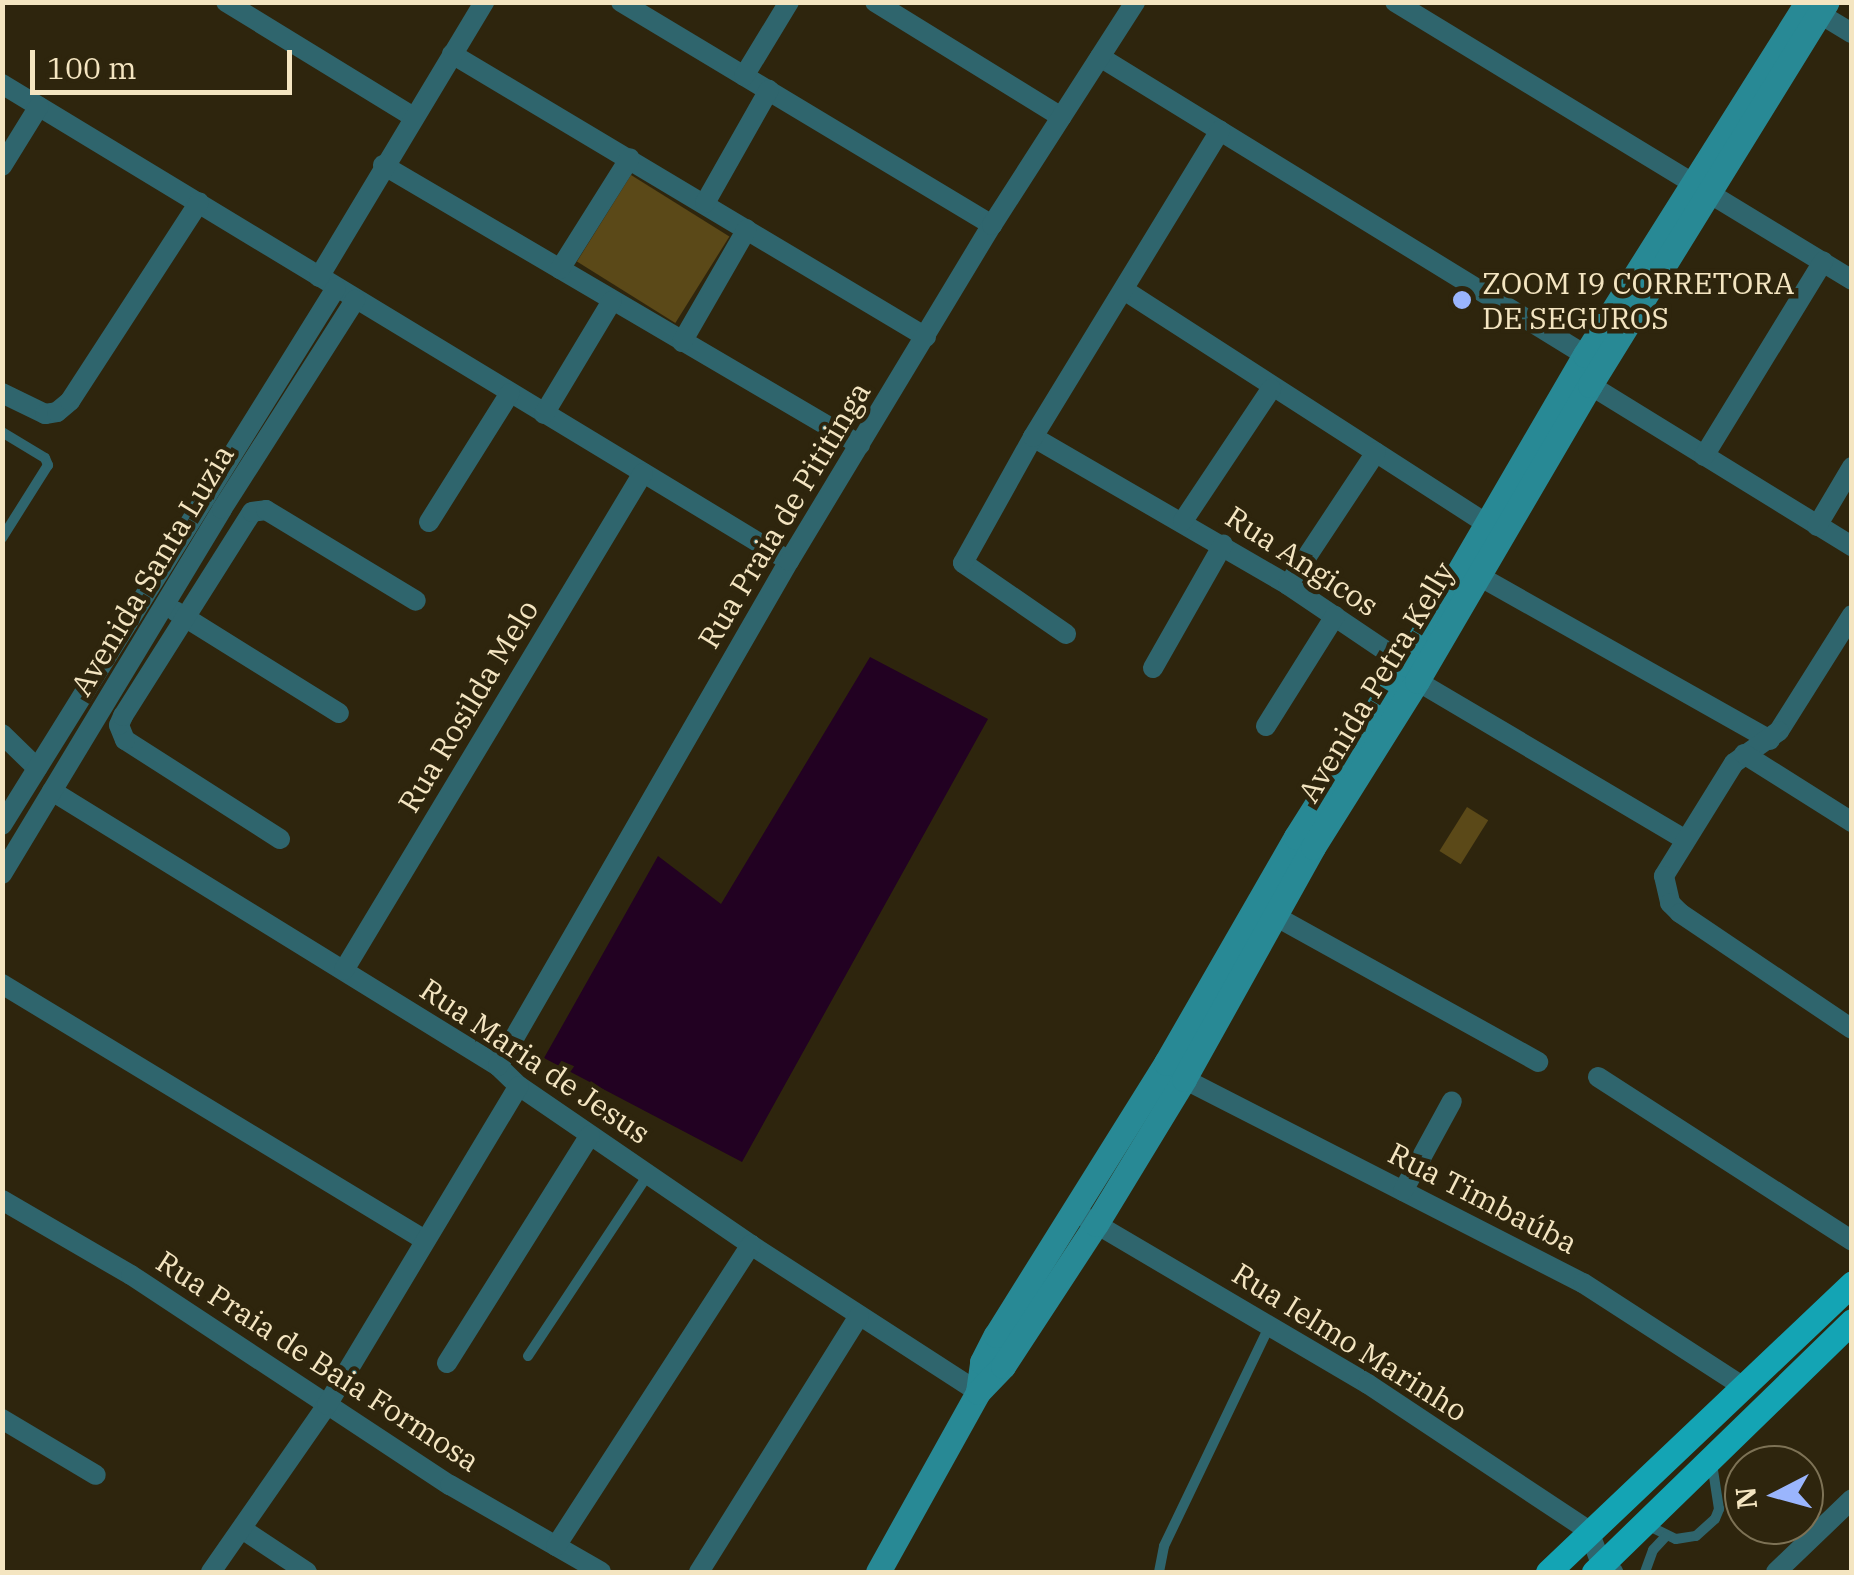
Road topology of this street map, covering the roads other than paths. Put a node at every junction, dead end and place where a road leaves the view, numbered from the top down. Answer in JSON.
{"nodes":[{"id":1,"x":226,"y":2,"type":"edge"},
{"id":2,"x":484,"y":2,"type":"edge"},
{"id":3,"x":621,"y":2,"type":"edge"},
{"id":4,"x":790,"y":2,"type":"edge"},
{"id":5,"x":1395,"y":2,"type":"edge"},
{"id":6,"x":1129,"y":4,"type":"edge"},
{"id":7,"x":884,"y":5,"type":"edge"},
{"id":8,"x":1818,"y":6,"type":"edge"},
{"id":9,"x":1852,"y":33,"type":"edge"},
{"id":10,"x":452,"y":54,"type":"junction"},
{"id":11,"x":1100,"y":57,"type":"junction"},
{"id":12,"x":744,"y":76,"type":"junction"},
{"id":13,"x":2,"y":84,"type":"edge"},
{"id":14,"x":769,"y":90,"type":"junction"},
{"id":15,"x":38,"y":106,"type":"junction"},
{"id":16,"x":412,"y":116,"type":"junction"},
{"id":17,"x":1062,"y":117,"type":"junction"},
{"id":18,"x":1220,"y":131,"type":"junction"},
{"id":19,"x":630,"y":158,"type":"junction"},
{"id":20,"x":384,"y":165,"type":"junction"},
{"id":21,"x":2,"y":166,"type":"edge"},
{"id":22,"x":1702,"y":190,"type":"junction"},
{"id":23,"x":200,"y":202,"type":"junction"},
{"id":24,"x":704,"y":202,"type":"junction"},
{"id":25,"x":992,"y":225,"type":"junction"},
{"id":26,"x":747,"y":229,"type":"junction"},
{"id":27,"x":1823,"y":262,"type":"junction"},
{"id":28,"x":560,"y":269,"type":"junction"},
{"id":29,"x":1849,"y":272,"type":"edge"},
{"id":30,"x":328,"y":282,"type":"junction"},
{"id":31,"x":1124,"y":290,"type":"junction"},
{"id":32,"x":356,"y":300,"type":"junction"},
{"id":33,"x":612,"y":301,"type":"junction"},
{"id":34,"x":926,"y":338,"type":"junction"},
{"id":35,"x":682,"y":342,"type":"junction"},
{"id":36,"x":1585,"y":355,"type":"junction"},
{"id":37,"x":1590,"y":384,"type":"junction"},
{"id":38,"x":1272,"y":389,"type":"junction"},
{"id":39,"x":510,"y":393,"type":"junction"},
{"id":40,"x":8,"y":397,"type":"edge"},
{"id":41,"x":544,"y":414,"type":"junction"},
{"id":42,"x":2,"y":432,"type":"edge"},
{"id":43,"x":1033,"y":437,"type":"junction"},
{"id":44,"x":860,"y":445,"type":"junction"},
{"id":45,"x":1376,"y":452,"type":"junction"},
{"id":46,"x":1704,"y":456,"type":"junction"},
{"id":47,"x":1852,"y":467,"type":"edge"},
{"id":48,"x":642,"y":473,"type":"junction"},
{"id":49,"x":429,"y":522,"type":"dead end"},
{"id":50,"x":1183,"y":522,"type":"junction"},
{"id":51,"x":1488,"y":524,"type":"junction"},
{"id":52,"x":1817,"y":526,"type":"junction"},
{"id":53,"x":2,"y":538,"type":"edge"},
{"id":54,"x":1223,"y":545,"type":"junction"},
{"id":55,"x":1852,"y":546,"type":"edge"},
{"id":56,"x":789,"y":561,"type":"junction"},
{"id":57,"x":1479,"y":576,"type":"junction"},
{"id":58,"x":1288,"y":585,"type":"junction"},
{"id":59,"x":416,"y":602,"type":"dead end"},
{"id":60,"x":165,"y":605,"type":"junction"},
{"id":61,"x":1852,"y":615,"type":"edge"},
{"id":62,"x":1335,"y":616,"type":"junction"},
{"id":63,"x":184,"y":617,"type":"junction"},
{"id":64,"x":1066,"y":634,"type":"dead end"},
{"id":65,"x":1843,"y":646,"type":"edge"},
{"id":66,"x":1153,"y":668,"type":"dead end"},
{"id":67,"x":1411,"y":672,"type":"junction"},
{"id":68,"x":339,"y":712,"type":"dead end"},
{"id":69,"x":1266,"y":726,"type":"dead end"},
{"id":70,"x":2,"y":734,"type":"edge"},
{"id":71,"x":1770,"y":740,"type":"junction"},
{"id":72,"x":1744,"y":754,"type":"junction"},
{"id":73,"x":37,"y":768,"type":"junction"},
{"id":74,"x":52,"y":791,"type":"junction"},
{"id":75,"x":1852,"y":822,"type":"edge"},
{"id":76,"x":2,"y":826,"type":"edge"},
{"id":77,"x":280,"y":839,"type":"dead end"},
{"id":78,"x":1684,"y":839,"type":"junction"},
{"id":79,"x":2,"y":874,"type":"edge"},
{"id":80,"x":1275,"y":916,"type":"junction"},
{"id":81,"x":344,"y":970,"type":"junction"},
{"id":82,"x":2,"y":984,"type":"edge"},
{"id":83,"x":1852,"y":1029,"type":"edge"},
{"id":84,"x":1538,"y":1062,"type":"dead end"},
{"id":85,"x":498,"y":1066,"type":"junction"},
{"id":86,"x":1598,"y":1077,"type":"dead end"},
{"id":87,"x":1184,"y":1079,"type":"junction"},
{"id":88,"x":519,"y":1086,"type":"junction"},
{"id":89,"x":1452,"y":1100,"type":"dead end"},
{"id":90,"x":590,"y":1135,"type":"junction"},
{"id":91,"x":648,"y":1175,"type":"junction"},
{"id":92,"x":1404,"y":1191,"type":"junction"},
{"id":93,"x":2,"y":1200,"type":"edge"},
{"id":94,"x":1086,"y":1218,"type":"junction"},
{"id":95,"x":426,"y":1240,"type":"junction"},
{"id":96,"x":1852,"y":1240,"type":"edge"},
{"id":97,"x":751,"y":1245,"type":"junction"},
{"id":98,"x":1852,"y":1284,"type":"edge"},
{"id":99,"x":859,"y":1316,"type":"junction"},
{"id":100,"x":1852,"y":1321,"type":"edge"},
{"id":101,"x":1269,"y":1326,"type":"junction"},
{"id":102,"x":528,"y":1356,"type":"dead end"},
{"id":103,"x":446,"y":1363,"type":"dead end"},
{"id":104,"x":1744,"y":1388,"type":"junction"},
{"id":105,"x":978,"y":1392,"type":"junction"},
{"id":106,"x":328,"y":1405,"type":"junction"},
{"id":107,"x":2,"y":1419,"type":"edge"},
{"id":108,"x":1710,"y":1460,"type":"junction"},
{"id":109,"x":96,"y":1475,"type":"dead end"},
{"id":110,"x":1852,"y":1499,"type":"edge"},
{"id":111,"x":242,"y":1529,"type":"junction"},
{"id":112,"x":1655,"y":1530,"type":"junction"},
{"id":113,"x":1583,"y":1537,"type":"junction"},
{"id":114,"x":556,"y":1546,"type":"junction"},
{"id":115,"x":1599,"y":1571,"type":"edge"},
{"id":116,"x":211,"y":1572,"type":"edge"},
{"id":117,"x":307,"y":1572,"type":"edge"},
{"id":118,"x":601,"y":1572,"type":"edge"},
{"id":119,"x":698,"y":1572,"type":"edge"},
{"id":120,"x":878,"y":1572,"type":"edge"},
{"id":121,"x":1159,"y":1572,"type":"edge"},
{"id":122,"x":1548,"y":1572,"type":"edge"},
{"id":123,"x":1644,"y":1572,"type":"edge"},
{"id":124,"x":1776,"y":1572,"type":"edge"}],
"edges":[{"from":1,"to":16,"type":"street"},
{"from":2,"to":10,"type":"street","name":"Avenida Santa Luzia"},
{"from":3,"to":12,"type":"street"},
{"from":4,"to":12,"type":"street"},
{"from":5,"to":22,"type":"street"},
{"from":6,"to":11,"type":"street","name":"Rua Praia de Pititinga"},
{"from":7,"to":17,"type":"street"},
{"from":8,"to":9,"type":"street"},
{"from":8,"to":22,"type":"street","name":"Avenida Petra Kelly"},
{"from":10,"to":16,"type":"street","name":"Avenida Santa Luzia"},
{"from":10,"to":19,"type":"street"},
{"from":11,"to":17,"type":"street","name":"Rua Praia de Pititinga"},
{"from":11,"to":18,"type":"street"},
{"from":12,"to":14,"type":"street"},
{"from":13,"to":15,"type":"street"},
{"from":14,"to":24,"type":"street"},
{"from":14,"to":25,"type":"street"},
{"from":15,"to":21,"type":"street"},
{"from":15,"to":23,"type":"street"},
{"from":16,"to":20,"type":"street","name":"Avenida Santa Luzia"},
{"from":17,"to":25,"type":"street","name":"Rua Praia de Pititinga"},
{"from":18,"to":31,"type":"street"},
{"from":18,"to":36,"type":"street"},
{"from":19,"to":24,"type":"street"},
{"from":19,"to":28,"type":"street"},
{"from":20,"to":28,"type":"street"},
{"from":20,"to":30,"type":"street","name":"Avenida Santa Luzia"},
{"from":22,"to":27,"type":"street"},
{"from":22,"to":36,"type":"street","name":"Avenida Petra Kelly"},
{"from":22,"to":37,"type":"street","name":"Avenida Petra Kelly"},
{"from":23,"to":30,"type":"street"},
{"from":23,"to":40,"type":"street"},
{"from":24,"to":26,"type":"street"},
{"from":25,"to":34,"type":"street","name":"Rua Praia de Pititinga"},
{"from":26,"to":34,"type":"street"},
{"from":26,"to":35,"type":"street"},
{"from":27,"to":29,"type":"street"},
{"from":27,"to":46,"type":"street"},
{"from":28,"to":33,"type":"street"},
{"from":30,"to":32,"type":"street"},
{"from":30,"to":73,"type":"street","name":"Avenida Santa Luzia"},
{"from":31,"to":38,"type":"street"},
{"from":31,"to":43,"type":"street"},
{"from":32,"to":39,"type":"street"},
{"from":32,"to":60,"type":"street","name":"Avenida Santa Luzia"},
{"from":33,"to":35,"type":"street"},
{"from":33,"to":41,"type":"street"},
{"from":34,"to":44,"type":"street","name":"Rua Praia de Pititinga"},
{"from":35,"to":44,"type":"street"},
{"from":36,"to":51,"type":"street","name":"Avenida Petra Kelly"},
{"from":37,"to":46,"type":"street"},
{"from":37,"to":57,"type":"street","name":"Avenida Petra Kelly"},
{"from":38,"to":45,"type":"street"},
{"from":38,"to":50,"type":"street"},
{"from":39,"to":41,"type":"street"},
{"from":39,"to":49,"type":"street"},
{"from":41,"to":48,"type":"street"},
{"from":42,"to":53,"type":"lane"},
{"from":43,"to":50,"type":"street","name":"Rua Angicos"},
{"from":43,"to":64,"type":"street"},
{"from":44,"to":56,"type":"street","name":"Rua Praia de Pititinga"},
{"from":45,"to":51,"type":"street"},
{"from":45,"to":58,"type":"street"},
{"from":46,"to":52,"type":"street"},
{"from":47,"to":52,"type":"street"},
{"from":48,"to":56,"type":"street"},
{"from":48,"to":81,"type":"street","name":"Rua Rosilda Melo"},
{"from":50,"to":54,"type":"street","name":"Rua Angicos"},
{"from":51,"to":67,"type":"street","name":"Avenida Petra Kelly"},
{"from":52,"to":55,"type":"street"},
{"from":54,"to":58,"type":"street","name":"Rua Angicos"},
{"from":54,"to":66,"type":"street"},
{"from":56,"to":85,"type":"street","name":"Rua Praia de Pititinga"},
{"from":57,"to":67,"type":"street","name":"Avenida Petra Kelly"},
{"from":57,"to":71,"type":"street"},
{"from":58,"to":62,"type":"street","name":"Rua Angicos"},
{"from":59,"to":63,"type":"street"},
{"from":60,"to":63,"type":"street"},
{"from":60,"to":74,"type":"street","name":"Avenida Santa Luzia"},
{"from":61,"to":65,"type":"street"},
{"from":62,"to":67,"type":"street","name":"Rua Angicos"},
{"from":62,"to":69,"type":"street"},
{"from":63,"to":68,"type":"street"},
{"from":63,"to":77,"type":"street"},
{"from":65,"to":71,"type":"street"},
{"from":67,"to":78,"type":"street","name":"Rua Angicos"},
{"from":67,"to":80,"type":"street","name":"Avenida Petra Kelly"},
{"from":67,"to":94,"type":"street","name":"Avenida Petra Kelly"},
{"from":70,"to":73,"type":"street"},
{"from":71,"to":72,"type":"street"},
{"from":72,"to":75,"type":"street"},
{"from":72,"to":78,"type":"street"},
{"from":73,"to":76,"type":"street","name":"Avenida Santa Luzia"},
{"from":74,"to":79,"type":"street","name":"Avenida Santa Luzia"},
{"from":74,"to":81,"type":"street","name":"Rua Maria de Jesus"},
{"from":78,"to":83,"type":"street"},
{"from":80,"to":84,"type":"street"},
{"from":80,"to":87,"type":"street","name":"Avenida Petra Kelly"},
{"from":81,"to":85,"type":"street","name":"Rua Maria de Jesus"},
{"from":82,"to":95,"type":"street"},
{"from":85,"to":88,"type":"street","name":"Rua Maria de Jesus"},
{"from":86,"to":96,"type":"street"},
{"from":87,"to":92,"type":"street","name":"Rua Timbaúba"},
{"from":87,"to":94,"type":"street","name":"Avenida Petra Kelly"},
{"from":88,"to":90,"type":"street","name":"Rua Maria de Jesus"},
{"from":88,"to":95,"type":"street"},
{"from":89,"to":92,"type":"street"},
{"from":90,"to":91,"type":"street","name":"Rua Maria de Jesus"},
{"from":90,"to":103,"type":"street"},
{"from":91,"to":97,"type":"street","name":"Rua Maria de Jesus"},
{"from":91,"to":102,"type":"lane"},
{"from":92,"to":104,"type":"street","name":"Rua Timbaúba"},
{"from":93,"to":106,"type":"street","name":"Rua Praia de Baia Formosa"},
{"from":94,"to":101,"type":"street","name":"Rua Ielmo Marinho"},
{"from":94,"to":105,"type":"street","name":"Avenida Petra Kelly"},
{"from":95,"to":106,"type":"street"},
{"from":97,"to":99,"type":"street","name":"Rua Maria de Jesus"},
{"from":97,"to":114,"type":"street"},
{"from":98,"to":104,"type":"main road"},
{"from":99,"to":105,"type":"street","name":"Rua Maria de Jesus"},
{"from":99,"to":119,"type":"street"},
{"from":100,"to":108,"type":"main road"},
{"from":101,"to":113,"type":"street","name":"Rua Ielmo Marinho"},
{"from":101,"to":121,"type":"lane"},
{"from":104,"to":113,"type":"main road"},
{"from":105,"to":120,"type":"street","name":"Avenida Petra Kelly"},
{"from":106,"to":111,"type":"street"},
{"from":106,"to":114,"type":"street","name":"Rua Praia de Baia Formosa"},
{"from":107,"to":109,"type":"street"},
{"from":108,"to":112,"type":"main road"},
{"from":108,"to":112,"type":"lane"},
{"from":110,"to":124,"type":"street"},
{"from":111,"to":116,"type":"street"},
{"from":111,"to":117,"type":"street"},
{"from":112,"to":115,"type":"main road"},
{"from":112,"to":123,"type":"lane"},
{"from":113,"to":115,"type":"street"},
{"from":113,"to":122,"type":"main road"},
{"from":114,"to":118,"type":"street","name":"Rua Praia de Baia Formosa"}]}
